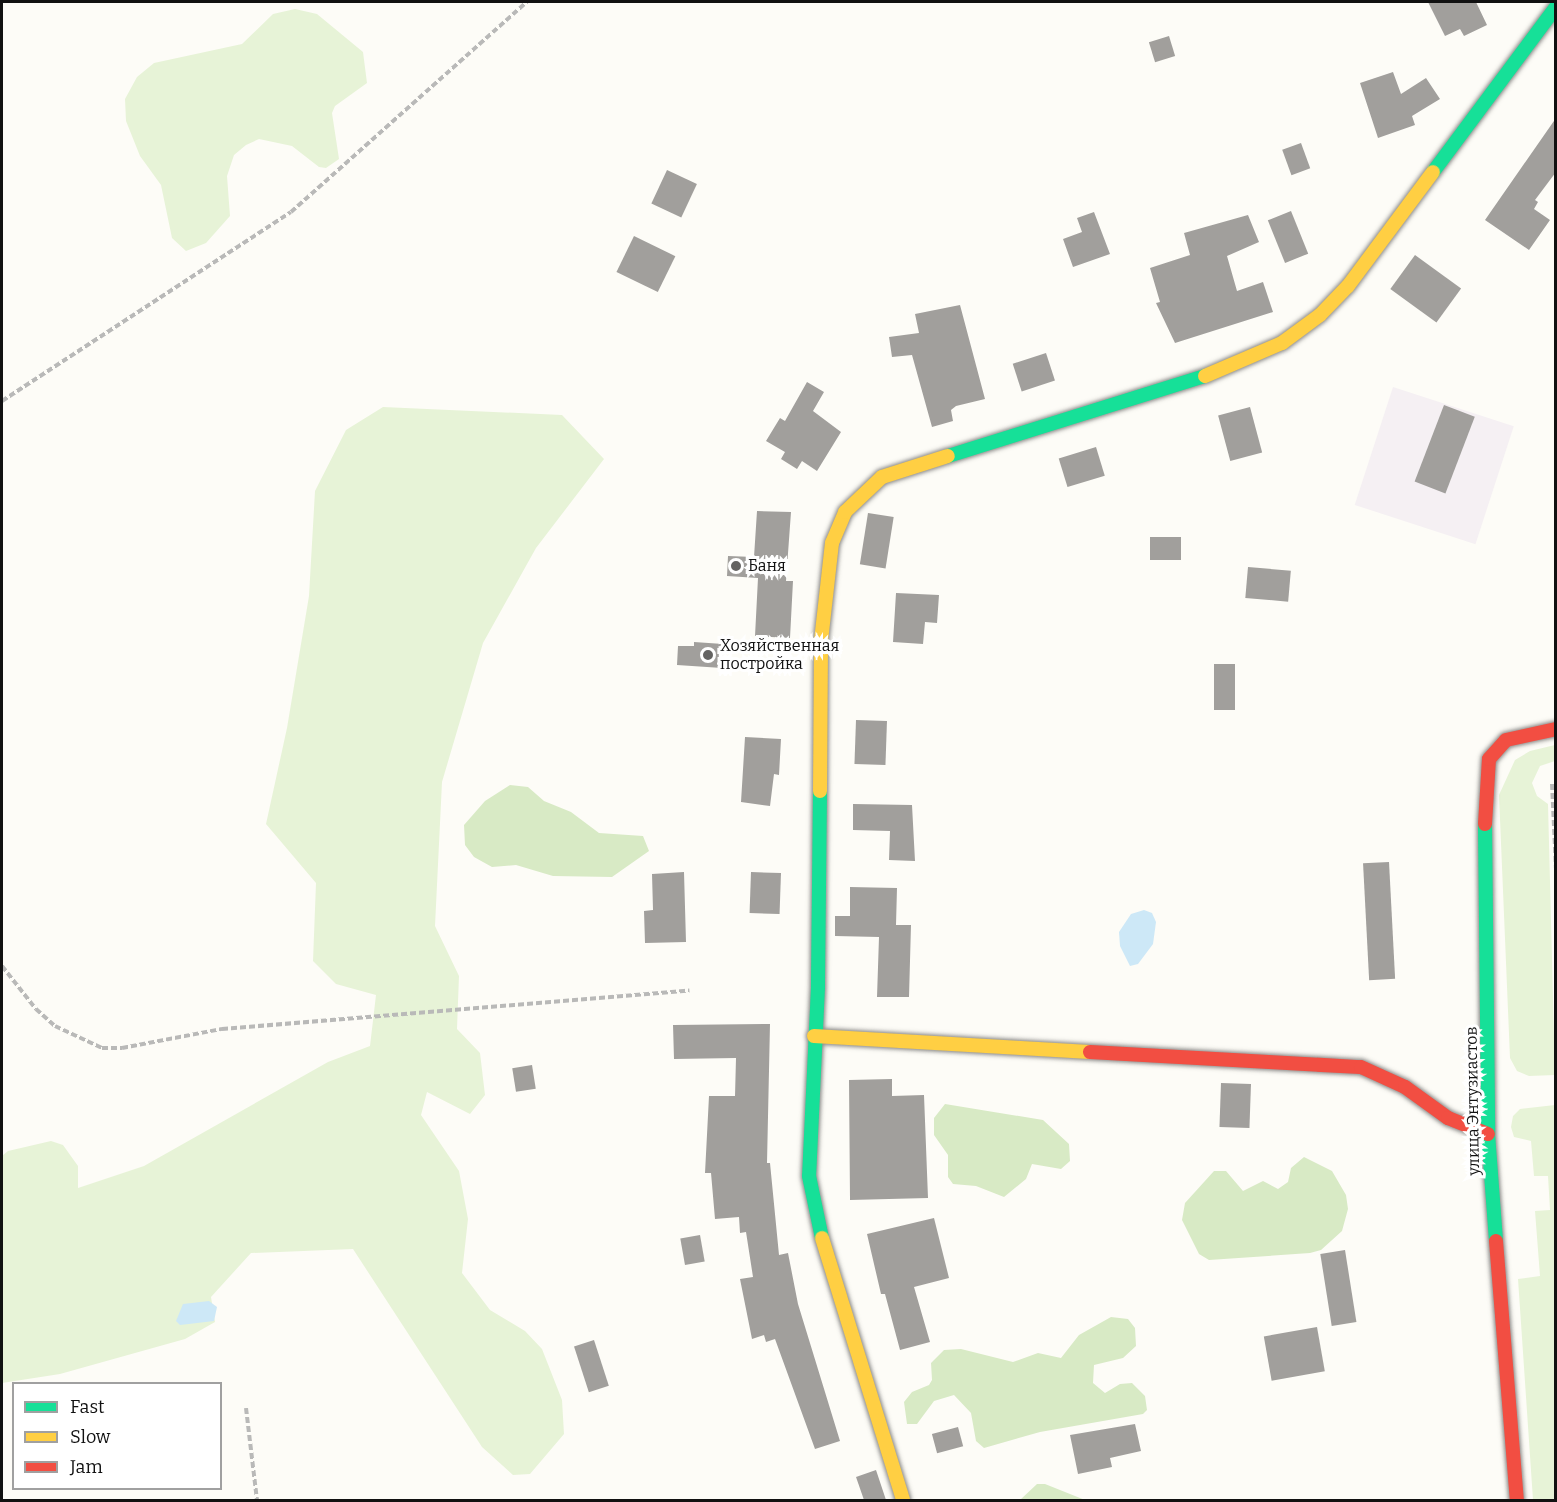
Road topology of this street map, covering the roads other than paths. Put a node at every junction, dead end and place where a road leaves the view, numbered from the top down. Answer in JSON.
{"nodes":[{"id":1,"x":1556,"y":7,"type":"edge"},
{"id":2,"x":1556,"y":729,"type":"edge"},
{"id":3,"x":814,"y":1036,"type":"junction"},
{"id":4,"x":1488,"y":1134,"type":"junction"},
{"id":5,"x":903,"y":1500,"type":"edge"},
{"id":6,"x":1517,"y":1500,"type":"edge"}],
"edges":[{"from":1,"to":3,"type":"street"},
{"from":2,"to":4,"type":"street","name":"улица Энтузиастов"},
{"from":3,"to":4,"type":"street"},
{"from":3,"to":5,"type":"street"},
{"from":4,"to":6,"type":"street","name":"улица Энтузиастов"}]}
